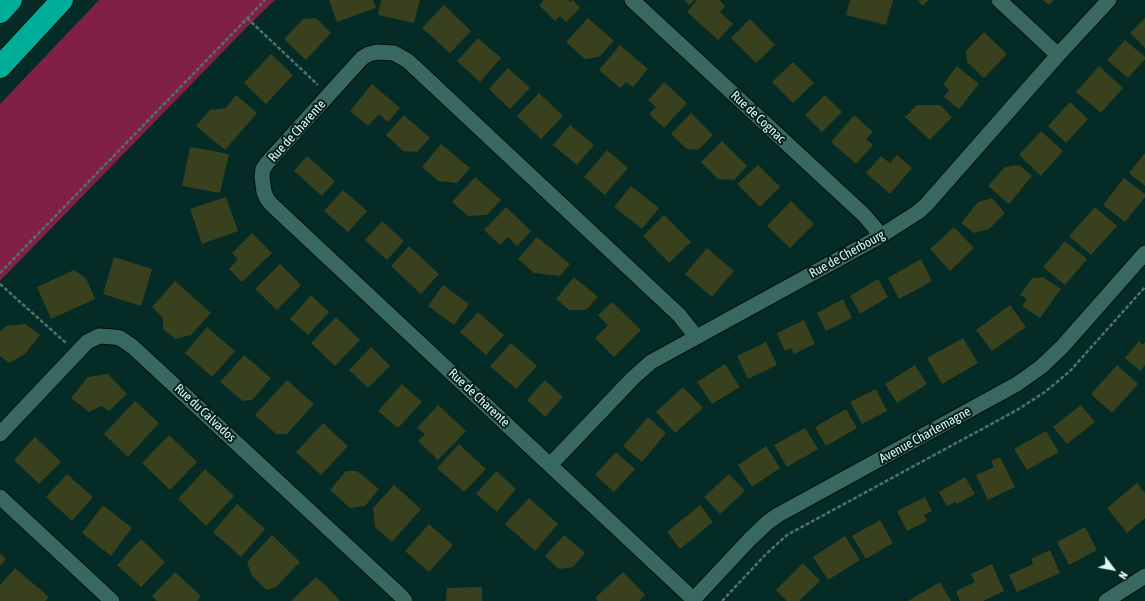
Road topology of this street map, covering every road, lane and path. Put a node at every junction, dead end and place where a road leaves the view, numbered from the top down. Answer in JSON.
{"nodes":[{"id":1,"x":11,"y":0,"type":"edge"},
{"id":2,"x":265,"y":0,"type":"edge"},
{"id":3,"x":632,"y":0,"type":"edge"},
{"id":4,"x":999,"y":0,"type":"edge"},
{"id":5,"x":1109,"y":0,"type":"edge"},
{"id":6,"x":60,"y":3,"type":"edge"},
{"id":7,"x":0,"y":12,"type":"edge"},
{"id":8,"x":247,"y":18,"type":"junction"},
{"id":9,"x":1058,"y":55,"type":"junction"},
{"id":10,"x":0,"y":67,"type":"edge"},
{"id":11,"x":320,"y":87,"type":"dead end"},
{"id":12,"x":879,"y":237,"type":"junction"},
{"id":13,"x":1145,"y":253,"type":"edge"},
{"id":14,"x":0,"y":273,"type":"edge"},
{"id":15,"x":0,"y":284,"type":"edge"},
{"id":16,"x":1145,"y":287,"type":"edge"},
{"id":17,"x":695,"y":337,"type":"junction"},
{"id":18,"x":68,"y":345,"type":"dead end"},
{"id":19,"x":0,"y":434,"type":"edge"},
{"id":20,"x":550,"y":464,"type":"junction"},
{"id":21,"x":0,"y":497,"type":"edge"},
{"id":22,"x":1145,"y":576,"type":"edge"},
{"id":23,"x":692,"y":600,"type":"edge"},
{"id":24,"x":112,"y":601,"type":"edge"},
{"id":25,"x":405,"y":601,"type":"edge"},
{"id":26,"x":722,"y":601,"type":"edge"},
{"id":27,"x":1106,"y":601,"type":"edge"}],
"edges":[{"from":1,"to":7,"type":"highway"},
{"from":2,"to":8,"type":"path"},
{"from":3,"to":12,"type":"street","name":"Rue de Cognac"},
{"from":4,"to":9,"type":"street"},
{"from":5,"to":9,"type":"street","name":"Rue de Cherbourg"},
{"from":6,"to":10,"type":"highway"},
{"from":8,"to":11,"type":"path"},
{"from":8,"to":14,"type":"path"},
{"from":9,"to":12,"type":"street","name":"Rue de Cherbourg"},
{"from":12,"to":17,"type":"street","name":"Rue de Cherbourg"},
{"from":13,"to":23,"type":"street","name":"Avenue Charlemagne"},
{"from":15,"to":18,"type":"path"},
{"from":16,"to":26,"type":"path","name":"Avenue Charlemagne"},
{"from":17,"to":20,"type":"street","name":"Rue de Cherbourg"},
{"from":17,"to":20,"type":"street","name":"Rue de Charente"},
{"from":19,"to":25,"type":"street","name":"Rue du Calvados"},
{"from":20,"to":23,"type":"street","name":"Rue de Charente"},
{"from":21,"to":24,"type":"street"},
{"from":22,"to":27,"type":"street"}]}
